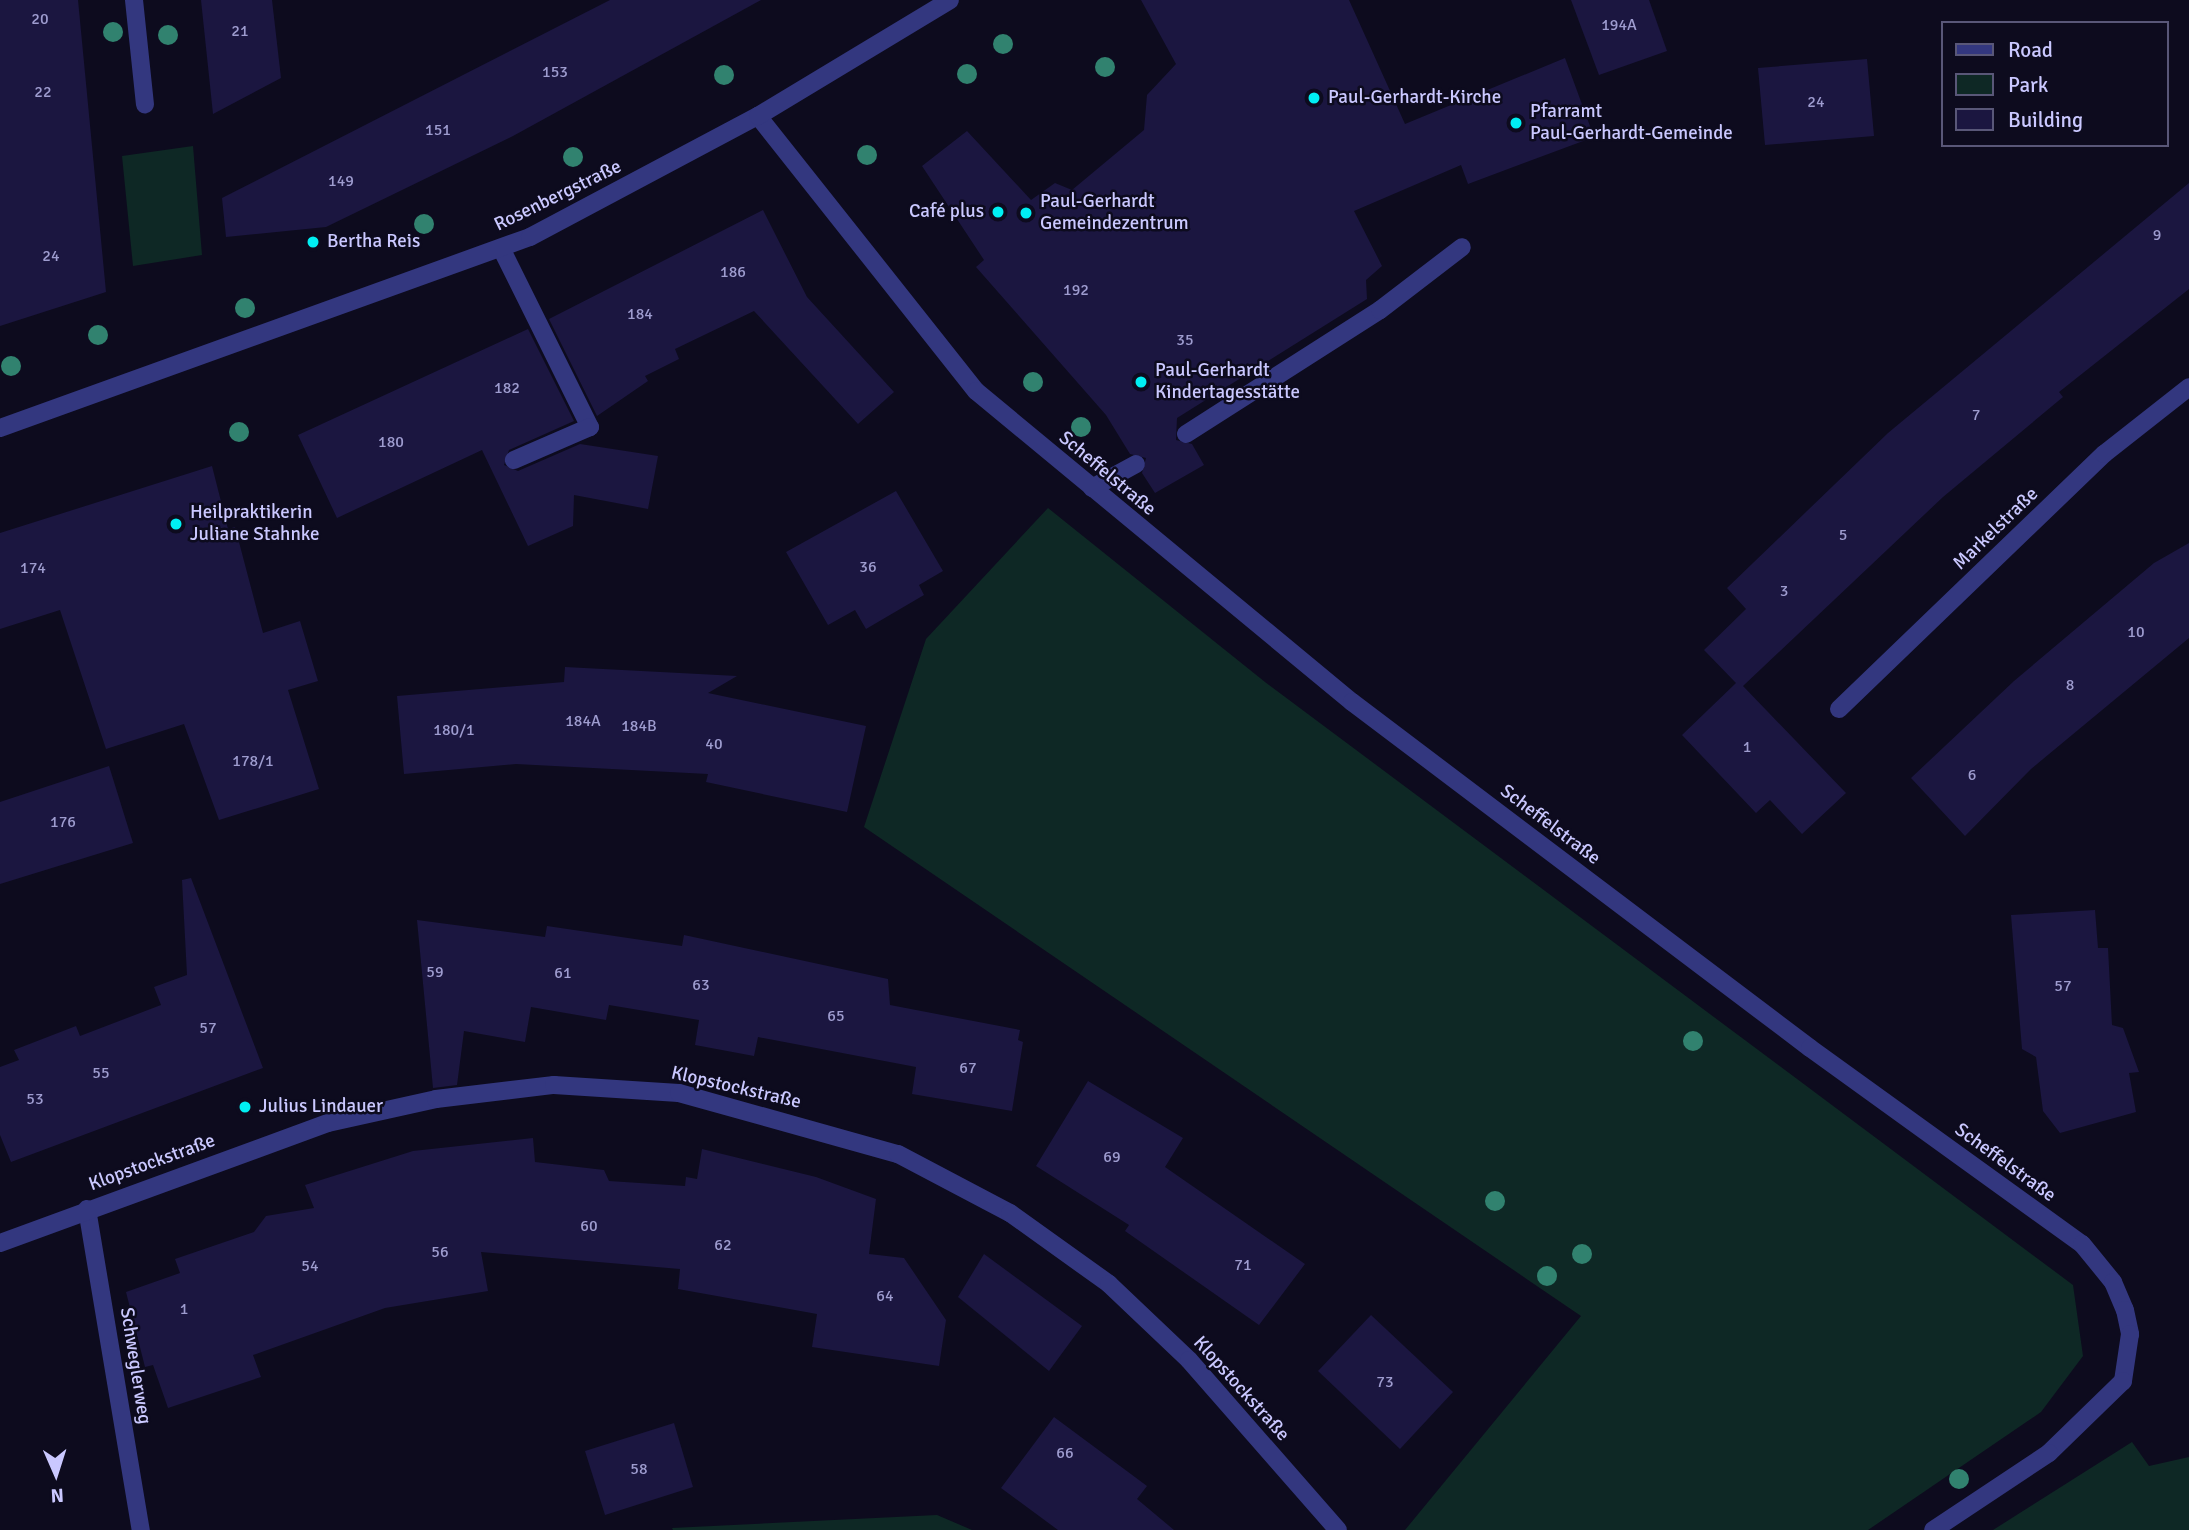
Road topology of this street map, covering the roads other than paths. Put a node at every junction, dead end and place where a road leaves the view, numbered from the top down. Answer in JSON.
{"nodes":[{"id":1,"x":134,"y":0,"type":"edge"},
{"id":2,"x":950,"y":0,"type":"edge"},
{"id":3,"x":145,"y":104,"type":"dead end"},
{"id":4,"x":758,"y":116,"type":"junction"},
{"id":5,"x":1462,"y":247,"type":"dead end"},
{"id":6,"x":500,"y":248,"type":"junction"},
{"id":7,"x":2189,"y":387,"type":"edge"},
{"id":8,"x":0,"y":428,"type":"edge"},
{"id":9,"x":1186,"y":434,"type":"dead end"},
{"id":10,"x":513,"y":460,"type":"dead end"},
{"id":11,"x":1136,"y":464,"type":"dead end"},
{"id":12,"x":1092,"y":488,"type":"junction"},
{"id":13,"x":1839,"y":709,"type":"dead end"},
{"id":14,"x":87,"y":1209,"type":"junction"},
{"id":15,"x":0,"y":1243,"type":"edge"},
{"id":16,"x":141,"y":1530,"type":"edge"},
{"id":17,"x":1338,"y":1530,"type":"edge"},
{"id":18,"x":1933,"y":1530,"type":"edge"}],
"edges":[{"from":1,"to":3,"type":"street"},
{"from":2,"to":4,"type":"street","name":"Rosenbergstraße"},
{"from":4,"to":6,"type":"street","name":"Rosenbergstraße"},
{"from":4,"to":12,"type":"street","name":"Scheffelstraße"},
{"from":5,"to":9,"type":"street"},
{"from":6,"to":8,"type":"street","name":"Rosenbergstraße"},
{"from":6,"to":10,"type":"street"},
{"from":7,"to":13,"type":"street","name":"Markelstraße"},
{"from":11,"to":12,"type":"street"},
{"from":12,"to":18,"type":"street","name":"Scheffelstraße"},
{"from":14,"to":15,"type":"street","name":"Klopstockstraße"},
{"from":14,"to":16,"type":"street","name":"Schweglerweg"},
{"from":14,"to":17,"type":"street","name":"Klopstockstraße"}]}
